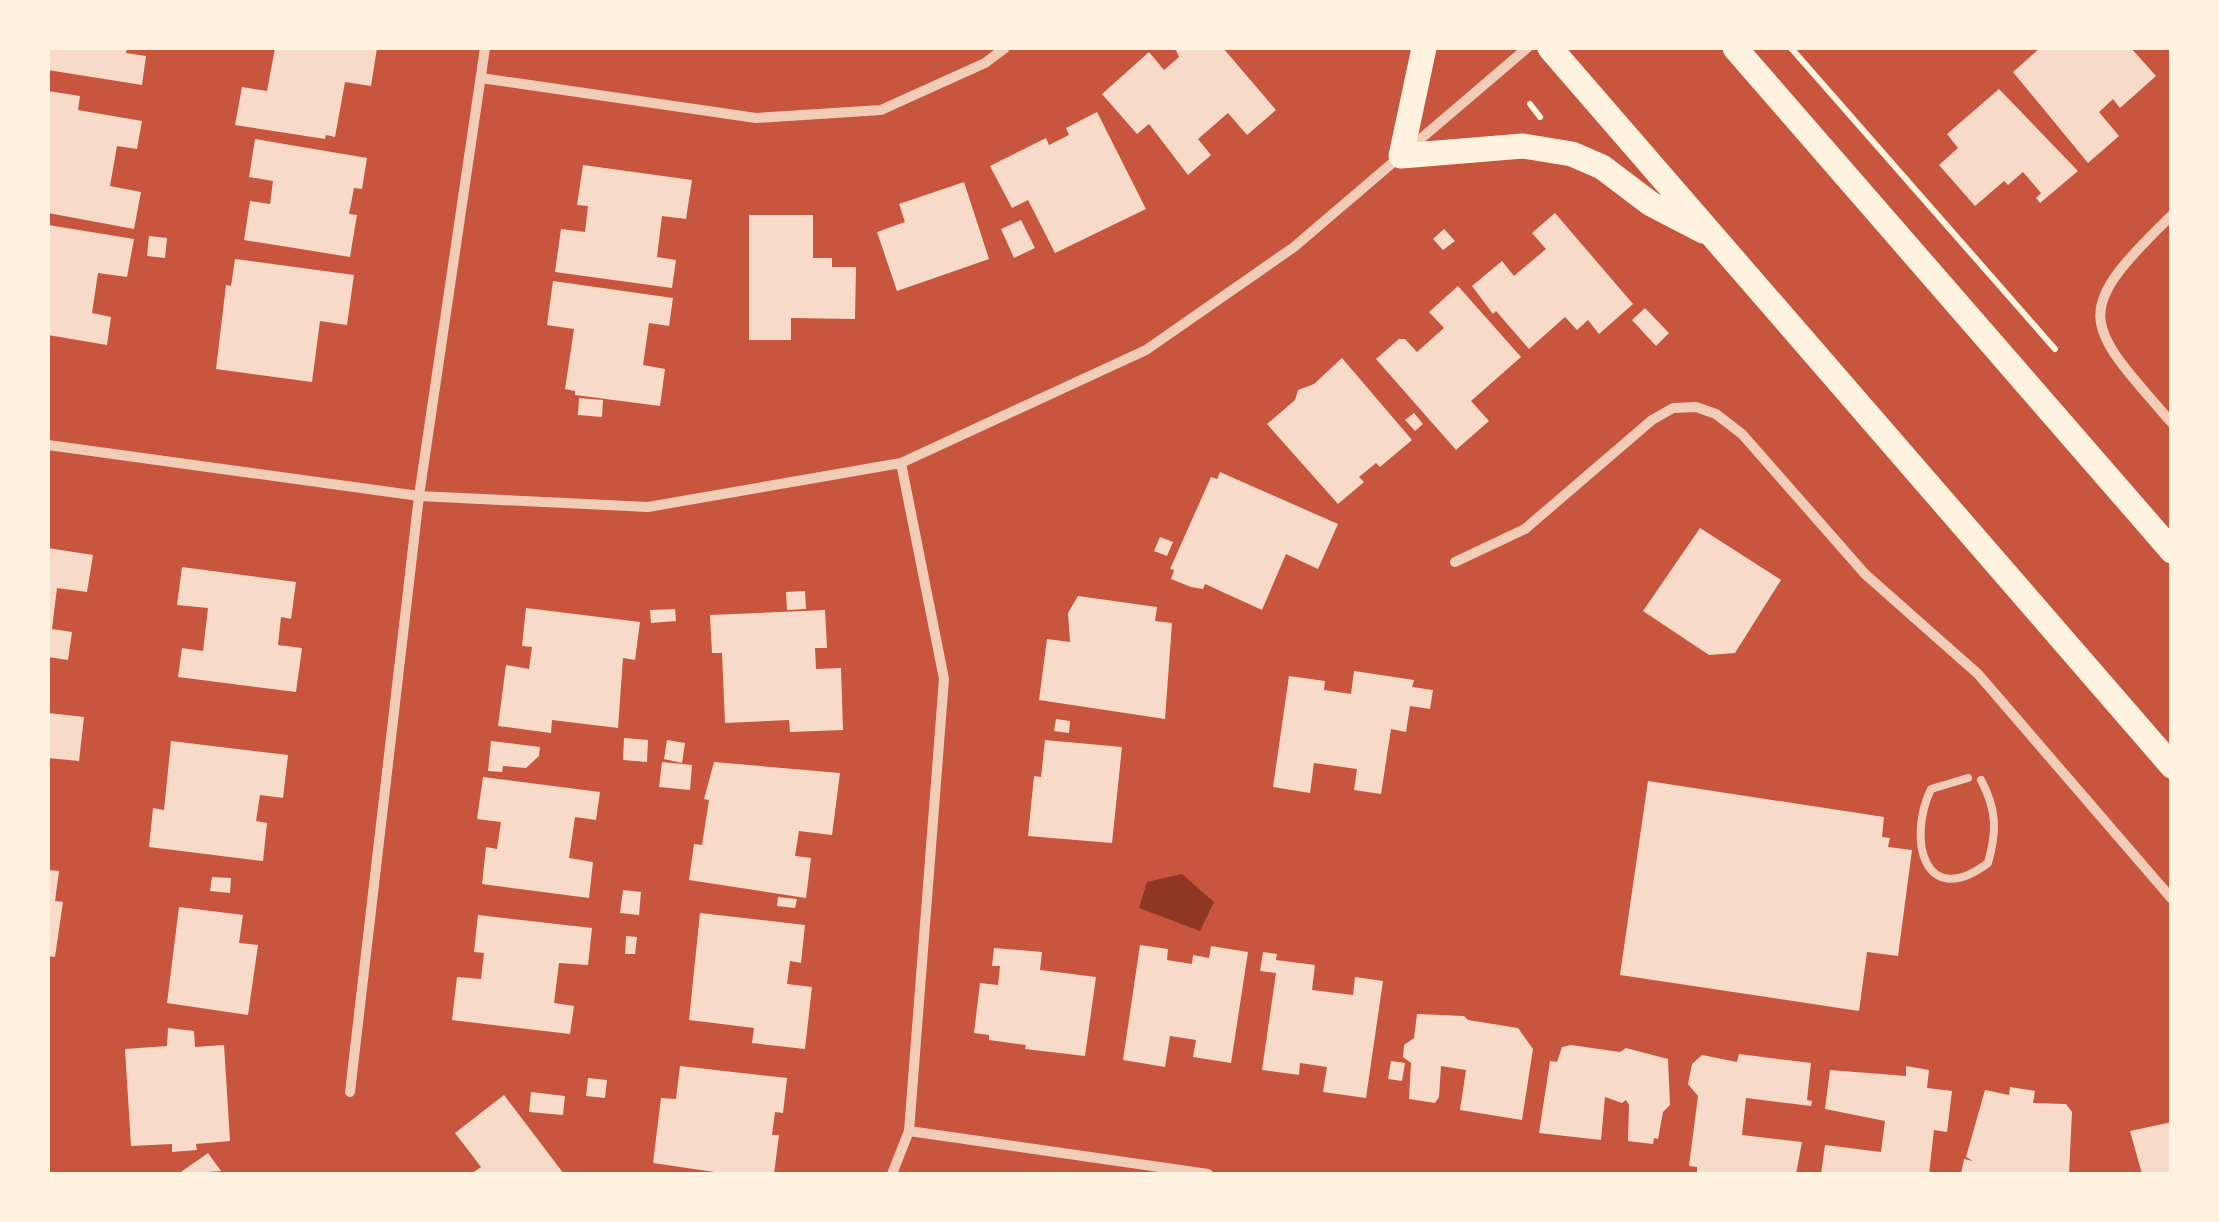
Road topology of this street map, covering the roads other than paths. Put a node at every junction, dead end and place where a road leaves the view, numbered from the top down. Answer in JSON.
{"nodes":[{"id":1,"x":485,"y":48,"type":"edge"},
{"id":2,"x":1004,"y":48,"type":"edge"},
{"id":3,"x":1424,"y":48,"type":"edge"},
{"id":4,"x":1526,"y":48,"type":"edge"},
{"id":5,"x":1550,"y":48,"type":"edge"},
{"id":6,"x":1735,"y":48,"type":"edge"},
{"id":7,"x":482,"y":78,"type":"junction"},
{"id":8,"x":1401,"y":156,"type":"junction"},
{"id":9,"x":2172,"y":216,"type":"edge"},
{"id":10,"x":1714,"y":236,"type":"junction"},
{"id":11,"x":2172,"y":423,"type":"edge"},
{"id":12,"x":48,"y":445,"type":"edge"},
{"id":13,"x":901,"y":464,"type":"junction"},
{"id":14,"x":419,"y":496,"type":"junction"},
{"id":15,"x":2172,"y":550,"type":"edge"},
{"id":16,"x":1455,"y":562,"type":"dead end"},
{"id":17,"x":2172,"y":766,"type":"edge"},
{"id":18,"x":1968,"y":778,"type":"dead end"},
{"id":19,"x":1981,"y":780,"type":"dead end"},
{"id":20,"x":2172,"y":899,"type":"edge"},
{"id":21,"x":350,"y":1092,"type":"dead end"},
{"id":22,"x":909,"y":1131,"type":"junction"},
{"id":23,"x":892,"y":1174,"type":"edge"},
{"id":24,"x":1208,"y":1174,"type":"edge"}],
"edges":[{"from":1,"to":7,"type":"street"},
{"from":2,"to":7,"type":"street"},
{"from":3,"to":8,"type":"main road"},
{"from":4,"to":8,"type":"street"},
{"from":5,"to":10,"type":"main road"},
{"from":6,"to":15,"type":"main road"},
{"from":7,"to":14,"type":"street"},
{"from":8,"to":10,"type":"main road"},
{"from":8,"to":13,"type":"street"},
{"from":9,"to":11,"type":"street"},
{"from":10,"to":17,"type":"main road"},
{"from":12,"to":14,"type":"street"},
{"from":13,"to":14,"type":"street"},
{"from":13,"to":22,"type":"street"},
{"from":14,"to":21,"type":"street"},
{"from":16,"to":20,"type":"street"},
{"from":18,"to":19,"type":"lane"},
{"from":22,"to":23,"type":"street"},
{"from":22,"to":24,"type":"street"}]}
